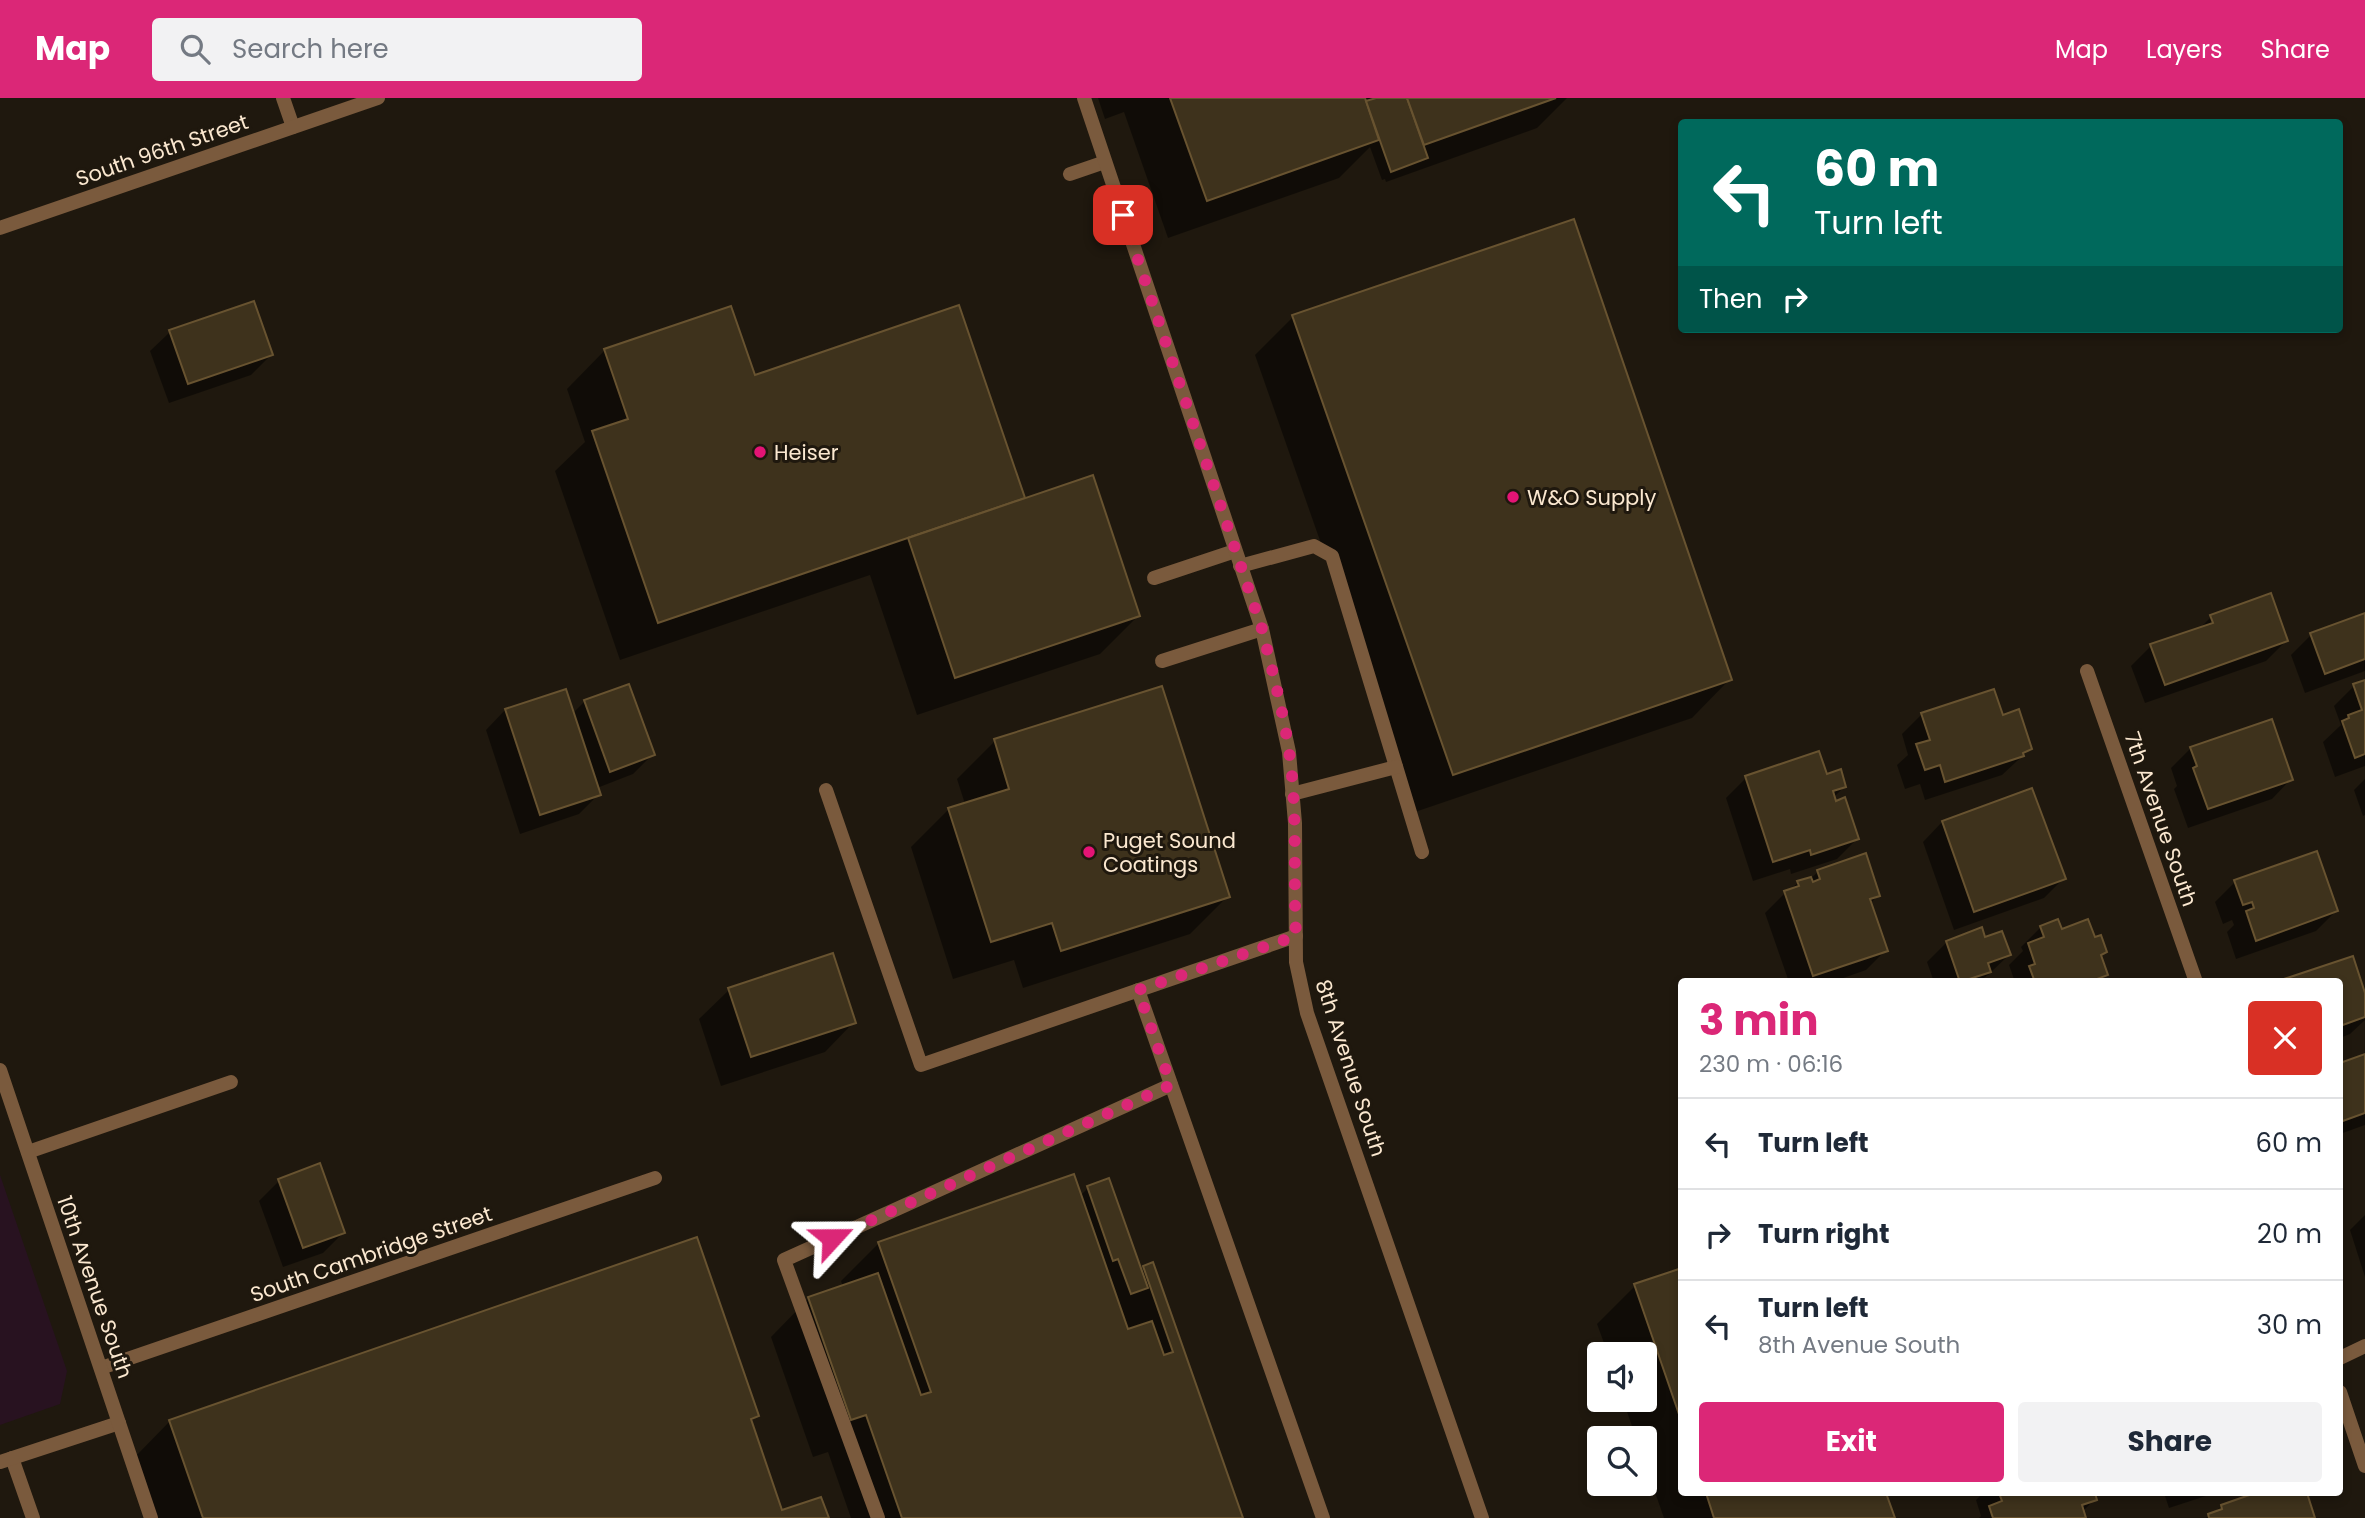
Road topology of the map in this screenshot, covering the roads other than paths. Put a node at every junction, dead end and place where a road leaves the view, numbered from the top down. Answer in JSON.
{"nodes":[{"id":1,"x":283,"y":98,"type":"edge"},
{"id":2,"x":378,"y":98,"type":"edge"},
{"id":3,"x":1084,"y":98,"type":"edge"},
{"id":4,"x":293,"y":127,"type":"junction"},
{"id":5,"x":1105,"y":162,"type":"junction"},
{"id":6,"x":1070,"y":174,"type":"dead end"},
{"id":7,"x":0,"y":228,"type":"edge"},
{"id":8,"x":1235,"y":551,"type":"junction"},
{"id":9,"x":1240,"y":566,"type":"junction"},
{"id":10,"x":1154,"y":578,"type":"dead end"},
{"id":11,"x":1262,"y":629,"type":"junction"},
{"id":12,"x":1162,"y":661,"type":"dead end"},
{"id":13,"x":2087,"y":671,"type":"dead end"},
{"id":14,"x":1396,"y":767,"type":"junction"},
{"id":15,"x":826,"y":790,"type":"dead end"},
{"id":16,"x":1292,"y":794,"type":"junction"},
{"id":17,"x":1422,"y":852,"type":"dead end"},
{"id":18,"x":1296,"y":936,"type":"junction"},
{"id":19,"x":2195,"y":978,"type":"edge"},
{"id":20,"x":1138,"y":990,"type":"junction"},
{"id":21,"x":0,"y":1070,"type":"edge"},
{"id":22,"x":232,"y":1082,"type":"dead end"},
{"id":23,"x":1171,"y":1085,"type":"junction"},
{"id":24,"x":3,"y":1089,"type":"edge"},
{"id":25,"x":28,"y":1152,"type":"junction"},
{"id":26,"x":655,"y":1178,"type":"dead end"},
{"id":27,"x":2365,"y":1346,"type":"edge"},
{"id":28,"x":2343,"y":1357,"type":"edge"},
{"id":29,"x":101,"y":1368,"type":"junction"},
{"id":30,"x":2343,"y":1401,"type":"edge"},
{"id":31,"x":119,"y":1423,"type":"junction"},
{"id":32,"x":6,"y":1460,"type":"edge"},
{"id":33,"x":2365,"y":1465,"type":"edge"},
{"id":34,"x":33,"y":1518,"type":"edge"},
{"id":35,"x":151,"y":1518,"type":"edge"},
{"id":36,"x":878,"y":1518,"type":"edge"},
{"id":37,"x":1323,"y":1518,"type":"edge"},
{"id":38,"x":1482,"y":1518,"type":"edge"}],
"edges":[{"from":1,"to":4,"type":"street"},
{"from":2,"to":4,"type":"street","name":"South 96th Street"},
{"from":3,"to":5,"type":"street","name":"8th Avenue South"},
{"from":4,"to":7,"type":"street","name":"South 96th Street"},
{"from":5,"to":6,"type":"street"},
{"from":5,"to":8,"type":"street","name":"8th Avenue South"},
{"from":8,"to":9,"type":"street","name":"8th Avenue South"},
{"from":8,"to":10,"type":"street"},
{"from":9,"to":11,"type":"street","name":"8th Avenue South"},
{"from":9,"to":14,"type":"street"},
{"from":11,"to":12,"type":"street"},
{"from":11,"to":16,"type":"street","name":"8th Avenue South"},
{"from":13,"to":19,"type":"street","name":"7th Avenue South"},
{"from":14,"to":16,"type":"street"},
{"from":14,"to":17,"type":"street"},
{"from":15,"to":20,"type":"street"},
{"from":16,"to":18,"type":"street","name":"8th Avenue South"},
{"from":18,"to":20,"type":"street"},
{"from":18,"to":38,"type":"street","name":"8th Avenue South"},
{"from":20,"to":23,"type":"street"},
{"from":21,"to":24,"type":"street","name":"10th Avenue South"},
{"from":22,"to":25,"type":"street"},
{"from":23,"to":36,"type":"street"},
{"from":23,"to":37,"type":"street"},
{"from":24,"to":25,"type":"street","name":"10th Avenue South"},
{"from":25,"to":29,"type":"street","name":"10th Avenue South"},
{"from":26,"to":29,"type":"street","name":"South Cambridge Street"},
{"from":27,"to":28,"type":"street"},
{"from":29,"to":31,"type":"street","name":"10th Avenue South"},
{"from":30,"to":33,"type":"street"},
{"from":31,"to":32,"type":"street"},
{"from":31,"to":35,"type":"street","name":"10th Avenue South"},
{"from":32,"to":34,"type":"street"}]}
